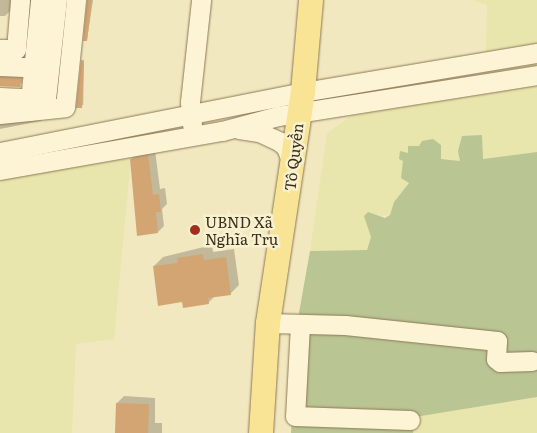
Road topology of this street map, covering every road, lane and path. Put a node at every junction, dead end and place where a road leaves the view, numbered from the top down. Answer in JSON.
{"nodes":[{"id":1,"x":20,"y":0,"type":"edge"},
{"id":2,"x":57,"y":0,"type":"edge"},
{"id":3,"x":76,"y":0,"type":"edge"},
{"id":4,"x":201,"y":0,"type":"edge"},
{"id":5,"x":311,"y":0,"type":"edge"},
{"id":6,"x":52,"y":15,"type":"edge"},
{"id":7,"x":537,"y":53,"type":"edge"},
{"id":8,"x":42,"y":56,"type":"edge"},
{"id":9,"x":537,"y":75,"type":"edge"},
{"id":10,"x":303,"y":92,"type":"junction"},
{"id":11,"x":19,"y":105,"type":"edge"},
{"id":12,"x":190,"y":114,"type":"junction"},
{"id":13,"x":298,"y":115,"type":"junction"},
{"id":14,"x":231,"y":129,"type":"junction"},
{"id":15,"x":194,"y":136,"type":"junction"},
{"id":16,"x":0,"y":152,"type":"edge"},
{"id":17,"x":293,"y":166,"type":"junction"},
{"id":18,"x":0,"y":170,"type":"edge"},
{"id":19,"x":268,"y":323,"type":"junction"},
{"id":20,"x":300,"y":324,"type":"junction"},
{"id":21,"x":532,"y":361,"type":"dead end"},
{"id":22,"x":410,"y":420,"type":"dead end"},
{"id":23,"x":261,"y":433,"type":"edge"}],
"edges":[{"from":1,"to":8,"type":"street"},
{"from":2,"to":6,"type":"street"},
{"from":3,"to":6,"type":"street"},
{"from":4,"to":12,"type":"street"},
{"from":5,"to":10,"type":"main road","name":"Tô Quyền"},
{"from":6,"to":8,"type":"street"},
{"from":6,"to":8,"type":"street"},
{"from":7,"to":10,"type":"street"},
{"from":8,"to":11,"type":"street"},
{"from":8,"to":11,"type":"street"},
{"from":8,"to":11,"type":"street"},
{"from":9,"to":13,"type":"street"},
{"from":10,"to":12,"type":"street"},
{"from":10,"to":13,"type":"main road","name":"Tô Quyền"},
{"from":12,"to":15,"type":"street"},
{"from":12,"to":16,"type":"street"},
{"from":13,"to":14,"type":"street"},
{"from":13,"to":17,"type":"main road","name":"Tô Quyền"},
{"from":14,"to":15,"type":"street"},
{"from":14,"to":17,"type":"street"},
{"from":15,"to":18,"type":"street"},
{"from":17,"to":19,"type":"main road","name":"Tô Quyền"},
{"from":19,"to":20,"type":"street"},
{"from":19,"to":23,"type":"main road","name":"Tô Quyền"},
{"from":20,"to":21,"type":"street"},
{"from":20,"to":22,"type":"street"}]}
